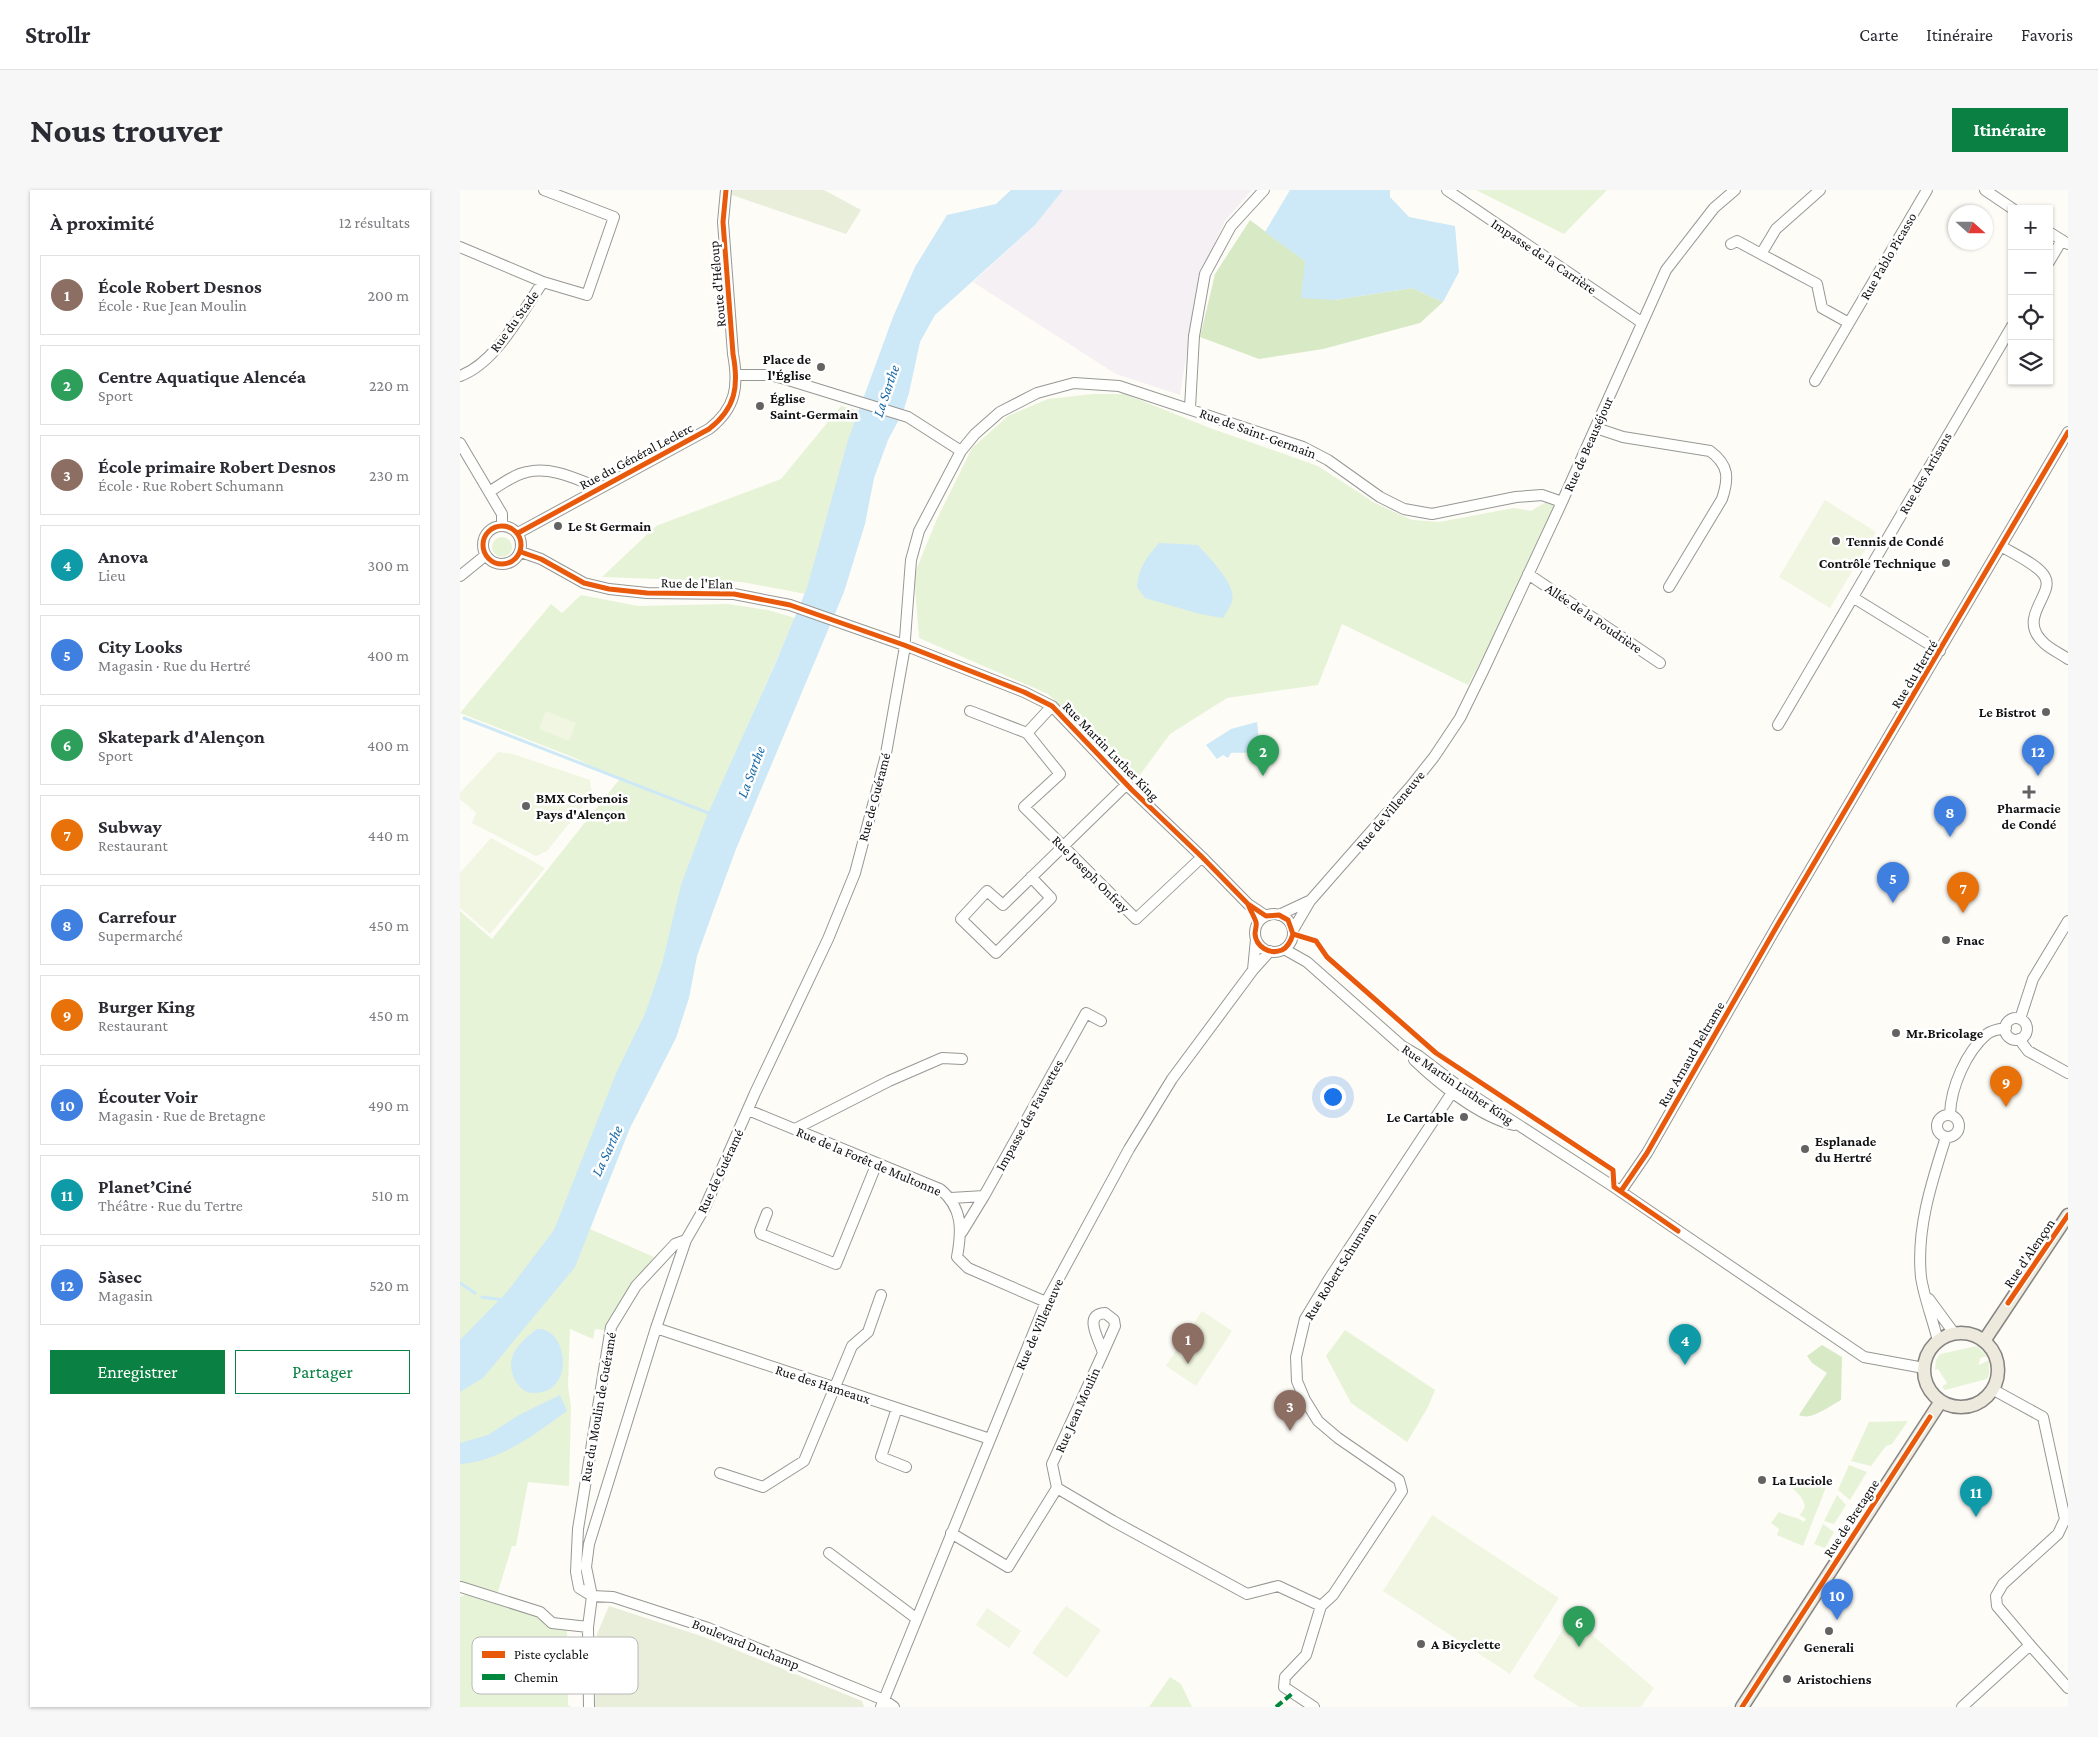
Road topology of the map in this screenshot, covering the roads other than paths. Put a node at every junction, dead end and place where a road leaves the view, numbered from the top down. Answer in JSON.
{"nodes":[{"id":1,"x":544,"y":190,"type":"edge"},
{"id":2,"x":726,"y":190,"type":"edge"},
{"id":3,"x":1264,"y":190,"type":"edge"},
{"id":4,"x":1446,"y":190,"type":"edge"},
{"id":5,"x":1736,"y":190,"type":"edge"},
{"id":6,"x":1820,"y":190,"type":"edge"},
{"id":7,"x":1926,"y":190,"type":"edge"},
{"id":8,"x":1985,"y":190,"type":"edge"},
{"id":9,"x":2008,"y":205,"type":"edge"},
{"id":10,"x":2053,"y":234,"type":"edge"},
{"id":11,"x":2065,"y":242,"type":"edge"},
{"id":12,"x":1731,"y":244,"type":"dead end"},
{"id":13,"x":460,"y":247,"type":"edge"},
{"id":14,"x":1761,"y":254,"type":"junction"},
{"id":15,"x":2053,"y":257,"type":"edge"},
{"id":16,"x":542,"y":282,"type":"junction"},
{"id":17,"x":1641,"y":322,"type":"junction"},
{"id":18,"x":1849,"y":323,"type":"junction"},
{"id":19,"x":2008,"y":333,"type":"edge"},
{"id":20,"x":737,"y":375,"type":"junction"},
{"id":21,"x":460,"y":376,"type":"edge"},
{"id":22,"x":1814,"y":381,"type":"dead end"},
{"id":23,"x":1190,"y":408,"type":"junction"},
{"id":24,"x":1596,"y":428,"type":"junction"},
{"id":25,"x":2068,"y":432,"type":"edge"},
{"id":26,"x":460,"y":443,"type":"edge"},
{"id":27,"x":961,"y":451,"type":"junction"},
{"id":28,"x":600,"y":488,"type":"junction"},
{"id":29,"x":488,"y":492,"type":"junction"},
{"id":30,"x":1562,"y":502,"type":"junction"},
{"id":31,"x":502,"y":526,"type":"junction"},
{"id":32,"x":518,"y":533,"type":"junction"},
{"id":33,"x":2001,"y":546,"type":"junction"},
{"id":34,"x":521,"y":552,"type":"junction"},
{"id":35,"x":486,"y":555,"type":"junction"},
{"id":36,"x":1528,"y":574,"type":"junction"},
{"id":37,"x":460,"y":576,"type":"edge"},
{"id":38,"x":1669,"y":587,"type":"dead end"},
{"id":39,"x":1854,"y":598,"type":"junction"},
{"id":40,"x":904,"y":645,"type":"junction"},
{"id":41,"x":1940,"y":651,"type":"junction"},
{"id":42,"x":2068,"y":659,"type":"edge"},
{"id":43,"x":1660,"y":663,"type":"dead end"},
{"id":44,"x":1052,"y":706,"type":"junction"},
{"id":45,"x":970,"y":711,"type":"dead end"},
{"id":46,"x":1462,"y":714,"type":"joint"},
{"id":47,"x":1778,"y":725,"type":"dead end"},
{"id":48,"x":1028,"y":733,"type":"junction"},
{"id":49,"x":1127,"y":784,"type":"junction"},
{"id":50,"x":1063,"y":846,"type":"junction"},
{"id":51,"x":1202,"y":857,"type":"junction"},
{"id":52,"x":1031,"y":877,"type":"junction"},
{"id":53,"x":1310,"y":901,"type":"junction"},
{"id":54,"x":1248,"y":904,"type":"junction"},
{"id":55,"x":1279,"y":915,"type":"junction"},
{"id":56,"x":1266,"y":916,"type":"junction"},
{"id":57,"x":2068,"y":921,"type":"edge"},
{"id":58,"x":1257,"y":925,"type":"junction"},
{"id":59,"x":1777,"y":926,"type":"joint"},
{"id":60,"x":1292,"y":934,"type":"junction"},
{"id":61,"x":1256,"y":939,"type":"junction"},
{"id":62,"x":1284,"y":949,"type":"junction"},
{"id":63,"x":1270,"y":951,"type":"junction"},
{"id":64,"x":1307,"y":962,"type":"junction"},
{"id":65,"x":1253,"y":970,"type":"junction"},
{"id":66,"x":2020,"y":1019,"type":"junction"},
{"id":67,"x":1100,"y":1021,"type":"dead end"},
{"id":68,"x":2006,"y":1028,"type":"junction"},
{"id":69,"x":2019,"y":1039,"type":"junction"},
{"id":70,"x":962,"y":1059,"type":"dead end"},
{"id":71,"x":2068,"y":1073,"type":"edge"},
{"id":72,"x":1455,"y":1089,"type":"junction"},
{"id":73,"x":748,"y":1110,"type":"junction"},
{"id":74,"x":1950,"y":1114,"type":"junction"},
{"id":75,"x":795,"y":1128,"type":"junction"},
{"id":76,"x":1946,"y":1137,"type":"junction"},
{"id":77,"x":877,"y":1162,"type":"junction"},
{"id":78,"x":1621,"y":1191,"type":"junction"},
{"id":79,"x":984,"y":1196,"type":"junction"},
{"id":80,"x":951,"y":1198,"type":"junction"},
{"id":81,"x":767,"y":1213,"type":"dead end"},
{"id":82,"x":2068,"y":1216,"type":"edge"},
{"id":83,"x":962,"y":1232,"type":"junction"},
{"id":84,"x":686,"y":1240,"type":"junction"},
{"id":85,"x":881,"y":1294,"type":"dead end"},
{"id":86,"x":1925,"y":1294,"type":"junction"},
{"id":87,"x":1046,"y":1302,"type":"junction"},
{"id":88,"x":656,"y":1328,"type":"junction"},
{"id":89,"x":1954,"y":1333,"type":"junction"},
{"id":90,"x":1938,"y":1340,"type":"junction"},
{"id":91,"x":1984,"y":1341,"type":"junction"},
{"id":92,"x":1104,"y":1353,"type":"dead end"},
{"id":93,"x":1924,"y":1368,"type":"junction"},
{"id":94,"x":833,"y":1388,"type":"junction"},
{"id":95,"x":1992,"y":1389,"type":"junction"},
{"id":96,"x":1941,"y":1401,"type":"junction"},
{"id":97,"x":897,"y":1408,"type":"junction"},
{"id":98,"x":990,"y":1439,"type":"junction"},
{"id":99,"x":906,"y":1467,"type":"dead end"},
{"id":100,"x":720,"y":1473,"type":"dead end"},
{"id":101,"x":1057,"y":1488,"type":"junction"},
{"id":102,"x":951,"y":1533,"type":"junction"},
{"id":103,"x":829,"y":1553,"type":"dead end"},
{"id":104,"x":461,"y":1587,"type":"edge"},
{"id":105,"x":592,"y":1596,"type":"junction"},
{"id":106,"x":1321,"y":1606,"type":"junction"},
{"id":107,"x":917,"y":1618,"type":"junction"},
{"id":108,"x":588,"y":1627,"type":"junction"},
{"id":109,"x":588,"y":1637,"type":"edge"},
{"id":110,"x":2030,"y":1645,"type":"junction"},
{"id":111,"x":2068,"y":1688,"type":"edge"},
{"id":112,"x":589,"y":1694,"type":"edge"},
{"id":113,"x":882,"y":1703,"type":"edge"},
{"id":114,"x":589,"y":1707,"type":"edge"},
{"id":115,"x":894,"y":1707,"type":"edge"},
{"id":116,"x":1314,"y":1707,"type":"edge"},
{"id":117,"x":1742,"y":1707,"type":"edge"},
{"id":118,"x":1962,"y":1707,"type":"edge"}],
"edges":[{"from":1,"to":16,"type":"street"},
{"from":2,"to":20,"type":"street","name":"Route d'Héloup"},
{"from":3,"to":23,"type":"street"},
{"from":4,"to":17,"type":"street","name":"Impasse de la Carrière"},
{"from":5,"to":17,"type":"street","name":"Rue de Beauséjour"},
{"from":6,"to":14,"type":"street"},
{"from":7,"to":18,"type":"street","name":"Rue Pablo Picasso"},
{"from":8,"to":9,"type":"street"},
{"from":10,"to":11,"type":"street"},
{"from":11,"to":15,"type":"street"},
{"from":12,"to":14,"type":"street"},
{"from":13,"to":16,"type":"street"},
{"from":14,"to":18,"type":"street"},
{"from":16,"to":21,"type":"street","name":"Rue du Stade"},
{"from":17,"to":24,"type":"street","name":"Rue de Beauséjour"},
{"from":18,"to":22,"type":"street","name":"Rue Pablo Picasso"},
{"from":19,"to":39,"type":"street","name":"Rue des Artisans"},
{"from":20,"to":27,"type":"street"},
{"from":20,"to":28,"type":"street","name":"Rue du Général Leclerc"},
{"from":23,"to":27,"type":"street","name":"Rue de Saint-Germain"},
{"from":23,"to":30,"type":"street","name":"Rue de Saint-Germain"},
{"from":24,"to":30,"type":"street","name":"Rue de Beauséjour"},
{"from":24,"to":38,"type":"street"},
{"from":25,"to":33,"type":"street","name":"Rue du Hertré"},
{"from":26,"to":29,"type":"street"},
{"from":27,"to":40,"type":"street","name":"Rue de Saint-Germain"},
{"from":28,"to":29,"type":"street"},
{"from":28,"to":32,"type":"street","name":"Rue du Général Leclerc"},
{"from":29,"to":31,"type":"street"},
{"from":30,"to":36,"type":"street","name":"Rue de Beauséjour"},
{"from":31,"to":32,"type":"street"},
{"from":31,"to":35,"type":"street"},
{"from":32,"to":34,"type":"street"},
{"from":33,"to":41,"type":"street","name":"Rue du Hertré"},
{"from":33,"to":42,"type":"street"},
{"from":34,"to":35,"type":"street"},
{"from":34,"to":40,"type":"street","name":"Rue de l'Elan"},
{"from":35,"to":37,"type":"street"},
{"from":36,"to":43,"type":"street","name":"Allée de la Poudrière"},
{"from":36,"to":46,"type":"street","name":"Rue de Beauséjour"},
{"from":39,"to":41,"type":"street"},
{"from":39,"to":47,"type":"street","name":"Rue des Artisans"},
{"from":40,"to":44,"type":"street","name":"Rue Martin Luther King"},
{"from":40,"to":73,"type":"street","name":"Rue de Guéramé"},
{"from":41,"to":59,"type":"street","name":"Rue du Hertré"},
{"from":44,"to":48,"type":"street"},
{"from":44,"to":49,"type":"street","name":"Rue Martin Luther King"},
{"from":45,"to":48,"type":"street"},
{"from":46,"to":53,"type":"street","name":"Rue de Villeneuve"},
{"from":48,"to":50,"type":"street","name":"Rue Joseph Onfray"},
{"from":49,"to":50,"type":"street"},
{"from":49,"to":51,"type":"street","name":"Rue Martin Luther King"},
{"from":50,"to":51,"type":"street","name":"Rue Joseph Onfray"},
{"from":50,"to":52,"type":"street"},
{"from":51,"to":54,"type":"street","name":"Rue Martin Luther King"},
{"from":52,"to":52,"type":"street"},
{"from":53,"to":55,"type":"street"},
{"from":53,"to":60,"type":"street"},
{"from":54,"to":56,"type":"street","name":"Rue Martin Luther King"},
{"from":54,"to":58,"type":"street","name":"Rue Martin Luther King"},
{"from":55,"to":56,"type":"street"},
{"from":55,"to":60,"type":"street"},
{"from":56,"to":58,"type":"street"},
{"from":57,"to":66,"type":"street"},
{"from":58,"to":61,"type":"street"},
{"from":59,"to":78,"type":"street","name":"Rue Arnaud Beltrame"},
{"from":60,"to":62,"type":"street"},
{"from":60,"to":64,"type":"street","name":"Rue Martin Luther King"},
{"from":61,"to":63,"type":"street"},
{"from":61,"to":65,"type":"street"},
{"from":62,"to":63,"type":"street"},
{"from":62,"to":64,"type":"street","name":"Rue Martin Luther King"},
{"from":63,"to":65,"type":"street","name":"Rue de Villeneuve"},
{"from":64,"to":72,"type":"street","name":"Rue Martin Luther King"},
{"from":65,"to":87,"type":"street","name":"Rue de Villeneuve"},
{"from":66,"to":68,"type":"street"},
{"from":66,"to":69,"type":"street"},
{"from":67,"to":79,"type":"street","name":"Impasse des Fauvettes"},
{"from":68,"to":69,"type":"street"},
{"from":68,"to":74,"type":"street"},
{"from":69,"to":71,"type":"street"},
{"from":70,"to":75,"type":"street"},
{"from":72,"to":78,"type":"street","name":"Rue Martin Luther King"},
{"from":72,"to":106,"type":"street","name":"Rue Robert Schumann"},
{"from":73,"to":75,"type":"street","name":"Rue de la Forêt de Multonne"},
{"from":73,"to":84,"type":"street","name":"Rue de Guéramé"},
{"from":74,"to":76,"type":"street"},
{"from":74,"to":76,"type":"street"},
{"from":75,"to":77,"type":"street","name":"Rue de la Forêt de Multonne"},
{"from":76,"to":86,"type":"street"},
{"from":77,"to":80,"type":"street","name":"Rue de la Forêt de Multonne"},
{"from":77,"to":81,"type":"street"},
{"from":78,"to":93,"type":"street","name":"Rue Martin Luther King"},
{"from":79,"to":80,"type":"street"},
{"from":79,"to":83,"type":"street","name":"Impasse des Fauvettes"},
{"from":80,"to":83,"type":"street","name":"Rue de la Forêt de Multonne"},
{"from":82,"to":91,"type":"main road","name":"Rue d'Alençon"},
{"from":83,"to":87,"type":"street","name":"Rue de la Forêt de Multonne"},
{"from":84,"to":88,"type":"street","name":"Rue de Guéramé"},
{"from":84,"to":105,"type":"street","name":"Rue du Moulin de Guéramé"},
{"from":85,"to":94,"type":"street"},
{"from":86,"to":89,"type":"street"},
{"from":86,"to":90,"type":"street"},
{"from":87,"to":98,"type":"street","name":"Rue de Villeneuve"},
{"from":88,"to":94,"type":"street","name":"Rue des Hameaux"},
{"from":88,"to":105,"type":"street","name":"Rue de Guéramé"},
{"from":89,"to":90,"type":"main road"},
{"from":89,"to":91,"type":"main road"},
{"from":90,"to":93,"type":"main road"},
{"from":91,"to":95,"type":"main road"},
{"from":92,"to":101,"type":"street","name":"Rue Jean Moulin"},
{"from":93,"to":96,"type":"main road"},
{"from":94,"to":97,"type":"street","name":"Rue des Hameaux"},
{"from":94,"to":100,"type":"street"},
{"from":95,"to":96,"type":"main road"},
{"from":95,"to":110,"type":"street"},
{"from":96,"to":117,"type":"main road","name":"Rue de Bretagne"},
{"from":97,"to":98,"type":"street","name":"Rue des Hameaux"},
{"from":97,"to":99,"type":"street"},
{"from":98,"to":102,"type":"street","name":"Rue de Villeneuve"},
{"from":101,"to":102,"type":"street"},
{"from":101,"to":106,"type":"street"},
{"from":102,"to":107,"type":"street","name":"Rue de Villeneuve"},
{"from":103,"to":107,"type":"street"},
{"from":104,"to":108,"type":"street"},
{"from":105,"to":108,"type":"street","name":"Rue de Guéramé"},
{"from":105,"to":113,"type":"street","name":"Boulevard Duchamp"},
{"from":106,"to":116,"type":"street"},
{"from":107,"to":113,"type":"street","name":"Rue de Villeneuve"},
{"from":108,"to":109,"type":"street","name":"Rue de Guéramé"},
{"from":110,"to":111,"type":"street"},
{"from":110,"to":118,"type":"street"},
{"from":112,"to":114,"type":"street","name":"Rue de Guéramé"},
{"from":113,"to":115,"type":"street","name":"Boulevard Duchamp"}]}
